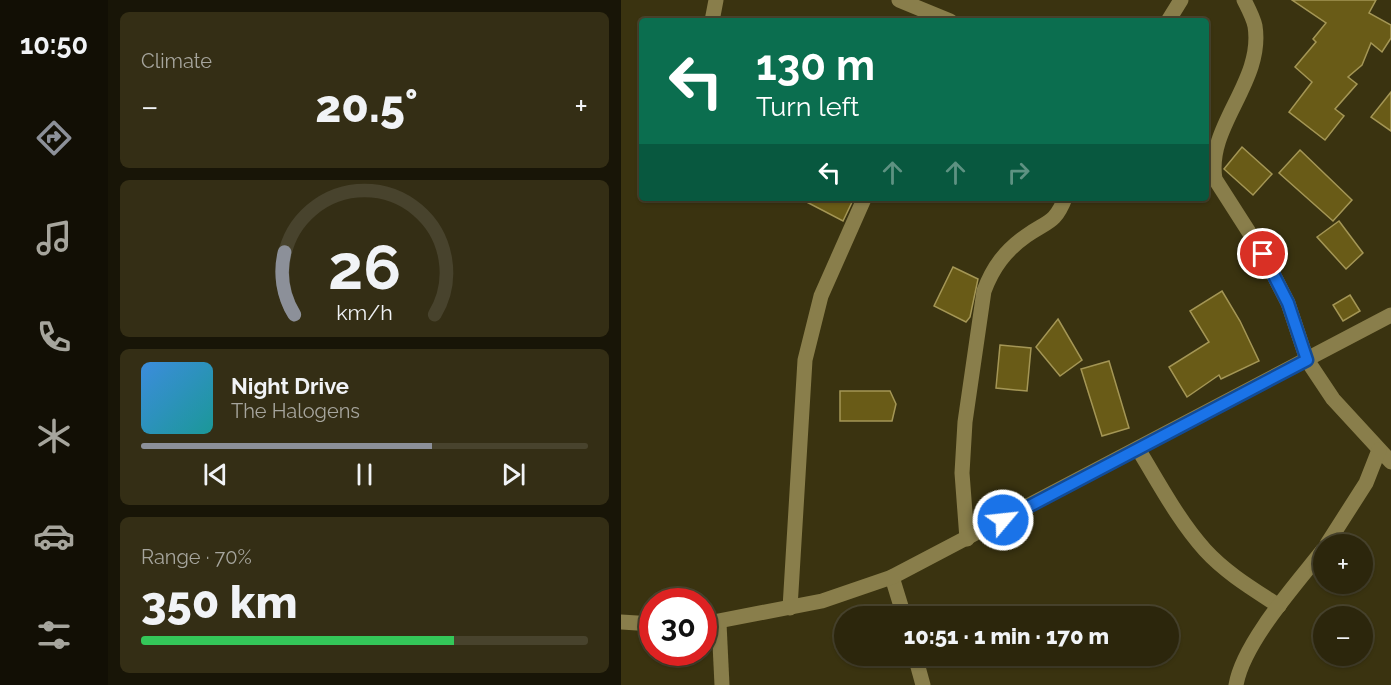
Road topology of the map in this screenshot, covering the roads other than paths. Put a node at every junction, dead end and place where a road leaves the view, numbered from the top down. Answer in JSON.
{"nodes":[{"id":1,"x":716,"y":0,"type":"edge"},
{"id":2,"x":899,"y":0,"type":"edge"},
{"id":3,"x":941,"y":0,"type":"edge"},
{"id":4,"x":1181,"y":0,"type":"edge"},
{"id":5,"x":1244,"y":0,"type":"edge"},
{"id":6,"x":933,"y":14,"type":"junction"},
{"id":7,"x":713,"y":18,"type":"edge"},
{"id":8,"x":943,"y":18,"type":"edge"},
{"id":9,"x":1170,"y":18,"type":"edge"},
{"id":10,"x":863,"y":201,"type":"edge"},
{"id":11,"x":1064,"y":201,"type":"edge"},
{"id":12,"x":1391,"y":315,"type":"edge"},
{"id":13,"x":1307,"y":360,"type":"junction"},
{"id":14,"x":1138,"y":449,"type":"junction"},
{"id":15,"x":1379,"y":450,"type":"junction"},
{"id":16,"x":1391,"y":462,"type":"edge"},
{"id":17,"x":1333,"y":534,"type":"edge"},
{"id":18,"x":967,"y":539,"type":"junction"},
{"id":19,"x":1313,"y":563,"type":"edge"},
{"id":20,"x":892,"y":577,"type":"junction"},
{"id":21,"x":901,"y":606,"type":"edge"},
{"id":22,"x":1279,"y":606,"type":"junction"},
{"id":23,"x":790,"y":608,"type":"junction"},
{"id":24,"x":621,"y":622,"type":"edge"},
{"id":25,"x":717,"y":622,"type":"edge"},
{"id":26,"x":639,"y":623,"type":"edge"},
{"id":27,"x":717,"y":657,"type":"edge"},
{"id":28,"x":918,"y":666,"type":"edge"},
{"id":29,"x":722,"y":685,"type":"edge"},
{"id":30,"x":923,"y":685,"type":"edge"},
{"id":31,"x":1236,"y":685,"type":"edge"}],
"edges":[{"from":1,"to":7,"type":"street"},
{"from":2,"to":6,"type":"street"},
{"from":3,"to":6,"type":"street"},
{"from":4,"to":9,"type":"street"},
{"from":5,"to":13,"type":"street"},
{"from":6,"to":8,"type":"street"},
{"from":10,"to":23,"type":"street"},
{"from":11,"to":18,"type":"street"},
{"from":12,"to":13,"type":"street"},
{"from":13,"to":14,"type":"street"},
{"from":13,"to":15,"type":"street"},
{"from":14,"to":18,"type":"street"},
{"from":14,"to":22,"type":"street"},
{"from":15,"to":16,"type":"street"},
{"from":15,"to":17,"type":"street"},
{"from":18,"to":20,"type":"street"},
{"from":19,"to":22,"type":"street"},
{"from":20,"to":21,"type":"street"},
{"from":20,"to":23,"type":"street"},
{"from":22,"to":31,"type":"street"},
{"from":23,"to":25,"type":"street"},
{"from":24,"to":26,"type":"street"},
{"from":27,"to":29,"type":"street"},
{"from":28,"to":30,"type":"street"}]}
